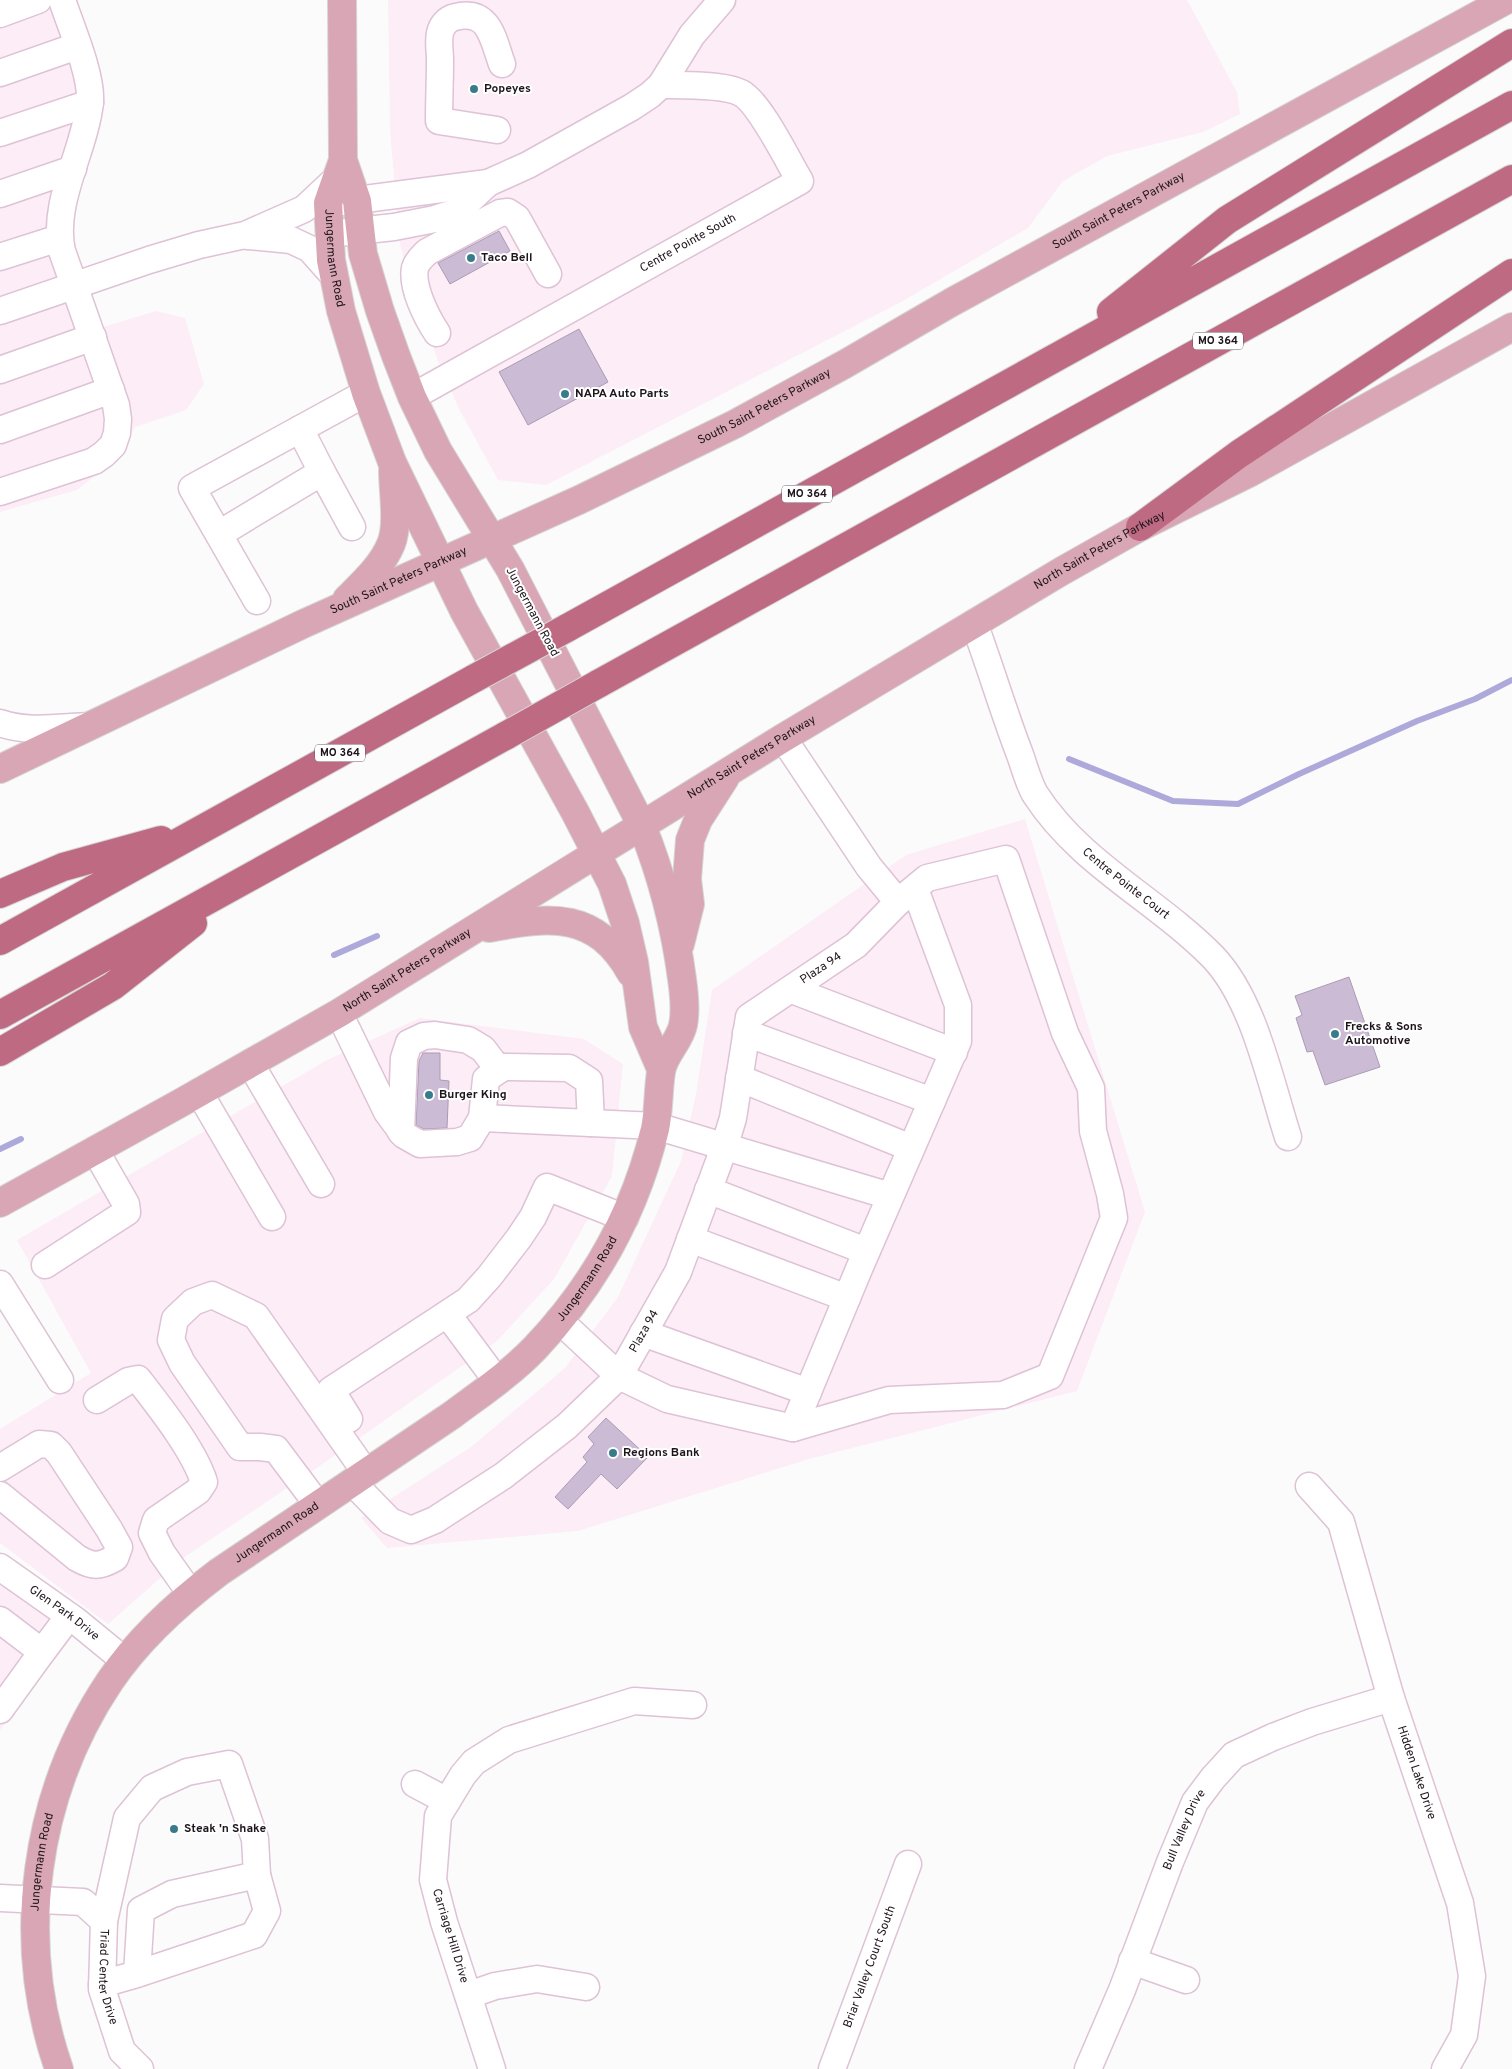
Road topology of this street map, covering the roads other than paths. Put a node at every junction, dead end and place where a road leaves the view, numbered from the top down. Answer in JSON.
{"nodes":[{"id":1,"x":38,"y":0,"type":"edge"},
{"id":2,"x":62,"y":0,"type":"edge"},
{"id":3,"x":342,"y":0,"type":"edge"},
{"id":4,"x":722,"y":0,"type":"edge"},
{"id":5,"x":1506,"y":0,"type":"edge"},
{"id":6,"x":0,"y":14,"type":"edge"},
{"id":7,"x":1512,"y":43,"type":"edge"},
{"id":8,"x":77,"y":46,"type":"junction"},
{"id":9,"x":502,"y":64,"type":"dead end"},
{"id":10,"x":0,"y":73,"type":"edge"},
{"id":11,"x":661,"y":85,"type":"junction"},
{"id":12,"x":90,"y":103,"type":"junction"},
{"id":13,"x":1512,"y":105,"type":"edge"},
{"id":14,"x":497,"y":130,"type":"dead end"},
{"id":15,"x":0,"y":133,"type":"edge"},
{"id":16,"x":73,"y":169,"type":"junction"},
{"id":17,"x":1512,"y":179,"type":"edge"},
{"id":18,"x":336,"y":181,"type":"junction"},
{"id":19,"x":488,"y":183,"type":"junction"},
{"id":20,"x":0,"y":194,"type":"edge"},
{"id":21,"x":357,"y":201,"type":"junction"},
{"id":22,"x":360,"y":231,"type":"junction"},
{"id":23,"x":330,"y":234,"type":"junction"},
{"id":24,"x":245,"y":235,"type":"junction"},
{"id":25,"x":59,"y":238,"type":"junction"},
{"id":26,"x":0,"y":257,"type":"edge"},
{"id":27,"x":548,"y":274,"type":"dead end"},
{"id":28,"x":1512,"y":274,"type":"edge"},
{"id":29,"x":334,"y":276,"type":"junction"},
{"id":30,"x":74,"y":286,"type":"junction"},
{"id":31,"x":0,"y":311,"type":"edge"},
{"id":32,"x":1512,"y":327,"type":"edge"},
{"id":33,"x":437,"y":333,"type":"dead end"},
{"id":34,"x":93,"y":337,"type":"junction"},
{"id":35,"x":1048,"y":361,"type":"junction"},
{"id":36,"x":0,"y":370,"type":"edge"},
{"id":37,"x":110,"y":390,"type":"junction"},
{"id":38,"x":366,"y":393,"type":"junction"},
{"id":39,"x":412,"y":397,"type":"junction"},
{"id":40,"x":300,"y":429,"type":"junction"},
{"id":41,"x":0,"y":430,"type":"edge"},
{"id":42,"x":392,"y":462,"type":"junction"},
{"id":43,"x":322,"y":472,"type":"junction"},
{"id":44,"x":0,"y":492,"type":"edge"},
{"id":45,"x":352,"y":527,"type":"dead end"},
{"id":46,"x":1140,"y":527,"type":"junction"},
{"id":47,"x":219,"y":534,"type":"junction"},
{"id":48,"x":492,"y":540,"type":"junction"},
{"id":49,"x":441,"y":562,"type":"junction"},
{"id":50,"x":257,"y":601,"type":"dead end"},
{"id":51,"x":338,"y":608,"type":"junction"},
{"id":52,"x":974,"y":623,"type":"junction"},
{"id":53,"x":0,"y":723,"type":"edge"},
{"id":54,"x":89,"y":726,"type":"junction"},
{"id":55,"x":783,"y":738,"type":"junction"},
{"id":56,"x":0,"y":769,"type":"edge"},
{"id":57,"x":728,"y":772,"type":"junction"},
{"id":58,"x":642,"y":826,"type":"junction"},
{"id":59,"x":206,"y":827,"type":"junction"},
{"id":60,"x":596,"y":854,"type":"junction"},
{"id":61,"x":262,"y":870,"type":"junction"},
{"id":62,"x":0,"y":894,"type":"edge"},
{"id":63,"x":906,"y":895,"type":"junction"},
{"id":64,"x":473,"y":931,"type":"junction"},
{"id":65,"x":0,"y":942,"type":"edge"},
{"id":66,"x":678,"y":950,"type":"junction"},
{"id":67,"x":638,"y":986,"type":"junction"},
{"id":68,"x":792,"y":990,"type":"junction"},
{"id":69,"x":339,"y":1013,"type":"junction"},
{"id":70,"x":0,"y":1015,"type":"edge"},
{"id":71,"x":746,"y":1033,"type":"junction"},
{"id":72,"x":0,"y":1052,"type":"edge"},
{"id":73,"x":954,"y":1052,"type":"junction"},
{"id":74,"x":250,"y":1063,"type":"junction"},
{"id":75,"x":661,"y":1069,"type":"junction"},
{"id":76,"x":499,"y":1070,"type":"junction"},
{"id":77,"x":739,"y":1078,"type":"junction"},
{"id":78,"x":199,"y":1092,"type":"junction"},
{"id":79,"x":932,"y":1101,"type":"junction"},
{"id":80,"x":482,"y":1118,"type":"junction"},
{"id":81,"x":591,"y":1123,"type":"junction"},
{"id":82,"x":656,"y":1126,"type":"junction"},
{"id":83,"x":401,"y":1132,"type":"junction"},
{"id":84,"x":1288,"y":1137,"type":"dead end"},
{"id":85,"x":724,"y":1148,"type":"junction"},
{"id":86,"x":911,"y":1148,"type":"junction"},
{"id":87,"x":95,"y":1150,"type":"junction"},
{"id":88,"x":322,"y":1184,"type":"dead end"},
{"id":89,"x":708,"y":1190,"type":"junction"},
{"id":90,"x":890,"y":1196,"type":"junction"},
{"id":91,"x":0,"y":1203,"type":"edge"},
{"id":92,"x":272,"y":1217,"type":"dead end"},
{"id":93,"x":625,"y":1218,"type":"junction"},
{"id":94,"x":690,"y":1239,"type":"junction"},
{"id":95,"x":866,"y":1251,"type":"junction"},
{"id":96,"x":45,"y":1265,"type":"dead end"},
{"id":97,"x":0,"y":1284,"type":"edge"},
{"id":98,"x":847,"y":1298,"type":"junction"},
{"id":99,"x":448,"y":1314,"type":"junction"},
{"id":100,"x":559,"y":1320,"type":"junction"},
{"id":101,"x":643,"y":1333,"type":"junction"},
{"id":102,"x":619,"y":1376,"type":"junction"},
{"id":103,"x":60,"y":1380,"type":"dead end"},
{"id":104,"x":497,"y":1381,"type":"junction"},
{"id":105,"x":808,"y":1392,"type":"junction"},
{"id":106,"x":97,"y":1400,"type":"dead end"},
{"id":107,"x":793,"y":1428,"type":"junction"},
{"id":108,"x":0,"y":1468,"type":"edge"},
{"id":109,"x":365,"y":1473,"type":"junction"},
{"id":110,"x":1309,"y":1486,"type":"dead end"},
{"id":111,"x":0,"y":1495,"type":"edge"},
{"id":112,"x":318,"y":1505,"type":"junction"},
{"id":113,"x":0,"y":1567,"type":"edge"},
{"id":114,"x":191,"y":1594,"type":"junction"},
{"id":115,"x":70,"y":1616,"type":"junction"},
{"id":116,"x":0,"y":1620,"type":"edge"},
{"id":117,"x":42,"y":1652,"type":"junction"},
{"id":118,"x":125,"y":1661,"type":"junction"},
{"id":119,"x":1392,"y":1698,"type":"junction"},
{"id":120,"x":693,"y":1705,"type":"dead end"},
{"id":121,"x":0,"y":1710,"type":"edge"},
{"id":122,"x":414,"y":1784,"type":"dead end"},
{"id":123,"x":447,"y":1801,"type":"junction"},
{"id":124,"x":908,"y":1864,"type":"dead end"},
{"id":125,"x":257,"y":1875,"type":"junction"},
{"id":126,"x":0,"y":1898,"type":"edge"},
{"id":127,"x":35,"y":1900,"type":"junction"},
{"id":128,"x":104,"y":1921,"type":"junction"},
{"id":129,"x":1132,"y":1961,"type":"junction"},
{"id":130,"x":137,"y":1974,"type":"junction"},
{"id":131,"x":1186,"y":1980,"type":"dead end"},
{"id":132,"x":102,"y":1984,"type":"junction"},
{"id":133,"x":586,"y":1986,"type":"dead end"},
{"id":134,"x":469,"y":1995,"type":"junction"},
{"id":135,"x":59,"y":2069,"type":"edge"},
{"id":136,"x":140,"y":2069,"type":"edge"},
{"id":137,"x":492,"y":2069,"type":"edge"},
{"id":138,"x":832,"y":2069,"type":"edge"},
{"id":139,"x":1088,"y":2069,"type":"edge"},
{"id":140,"x":1444,"y":2069,"type":"edge"}],
"edges":[{"from":1,"to":6,"type":"street"},
{"from":2,"to":8,"type":"street"},
{"from":3,"to":18,"type":"main road","name":"Jungermann Road"},
{"from":4,"to":11,"type":"street"},
{"from":5,"to":48,"type":"main road","name":"South Saint Peters Parkway"},
{"from":7,"to":35,"type":"highway"},
{"from":8,"to":10,"type":"street"},
{"from":8,"to":12,"type":"street"},
{"from":9,"to":14,"type":"street"},
{"from":11,"to":19,"type":"street"},
{"from":11,"to":39,"type":"street","name":"Centre Pointe South"},
{"from":12,"to":15,"type":"street"},
{"from":12,"to":16,"type":"street"},
{"from":13,"to":35,"type":"highway","number":"MO 364"},
{"from":16,"to":20,"type":"street"},
{"from":16,"to":25,"type":"street"},
{"from":17,"to":61,"type":"highway","number":"MO 364","bridge":true},
{"from":18,"to":21,"type":"main road","name":"Jungermann Road"},
{"from":18,"to":21,"type":"street"},
{"from":18,"to":23,"type":"main road","name":"Jungermann Road"},
{"from":18,"to":24,"type":"street"},
{"from":19,"to":21,"type":"street"},
{"from":19,"to":22,"type":"street"},
{"from":21,"to":22,"type":"main road","name":"Jungermann Road"},
{"from":22,"to":23,"type":"street"},
{"from":22,"to":39,"type":"main road","name":"Jungermann Road"},
{"from":23,"to":29,"type":"main road","name":"Jungermann Road"},
{"from":24,"to":29,"type":"street"},
{"from":24,"to":30,"type":"street"},
{"from":25,"to":26,"type":"street"},
{"from":25,"to":30,"type":"street"},
{"from":27,"to":33,"type":"street"},
{"from":28,"to":46,"type":"highway"},
{"from":29,"to":38,"type":"main road","name":"Jungermann Road"},
{"from":30,"to":31,"type":"street"},
{"from":30,"to":34,"type":"street"},
{"from":32,"to":46,"type":"main road","name":"North Saint Peters Parkway"},
{"from":34,"to":36,"type":"street"},
{"from":34,"to":37,"type":"street"},
{"from":35,"to":59,"type":"highway","number":"MO 364","bridge":true},
{"from":37,"to":41,"type":"street"},
{"from":37,"to":44,"type":"street"},
{"from":38,"to":40,"type":"street"},
{"from":38,"to":42,"type":"main road","name":"Jungermann Road"},
{"from":39,"to":48,"type":"main road","name":"Jungermann Road"},
{"from":40,"to":43,"type":"street"},
{"from":40,"to":47,"type":"street"},
{"from":42,"to":49,"type":"main road","name":"Jungermann Road"},
{"from":42,"to":51,"type":"main road"},
{"from":43,"to":45,"type":"street"},
{"from":43,"to":47,"type":"street"},
{"from":46,"to":52,"type":"main road","name":"North Saint Peters Parkway"},
{"from":47,"to":50,"type":"street"},
{"from":48,"to":49,"type":"main road","name":"South Saint Peters Parkway"},
{"from":48,"to":58,"type":"main road","name":"Jungermann Road"},
{"from":49,"to":51,"type":"main road","name":"South Saint Peters Parkway"},
{"from":49,"to":60,"type":"main road","name":"Jungermann Road"},
{"from":51,"to":54,"type":"main road","name":"South Saint Peters Parkway"},
{"from":52,"to":55,"type":"main road","name":"North Saint Peters Parkway"},
{"from":52,"to":84,"type":"street","name":"Centre Pointe Court"},
{"from":53,"to":54,"type":"street"},
{"from":54,"to":56,"type":"main road","name":"South Saint Peters Parkway"},
{"from":55,"to":57,"type":"main road","name":"North Saint Peters Parkway"},
{"from":55,"to":63,"type":"street"},
{"from":57,"to":58,"type":"main road","name":"North Saint Peters Parkway"},
{"from":57,"to":66,"type":"main road"},
{"from":58,"to":60,"type":"main road","name":"North Saint Peters Parkway"},
{"from":58,"to":66,"type":"main road","name":"Jungermann Road"},
{"from":59,"to":62,"type":"highway"},
{"from":59,"to":65,"type":"highway","number":"MO 364"},
{"from":60,"to":64,"type":"main road","name":"North Saint Peters Parkway"},
{"from":60,"to":67,"type":"main road","name":"Jungermann Road"},
{"from":61,"to":70,"type":"highway","number":"MO 364"},
{"from":61,"to":72,"type":"highway"},
{"from":63,"to":68,"type":"street","name":"Plaza 94"},
{"from":63,"to":73,"type":"street"},
{"from":63,"to":107,"type":"street","name":"Plaza 94"},
{"from":64,"to":67,"type":"main road"},
{"from":64,"to":69,"type":"main road","name":"North Saint Peters Parkway"},
{"from":66,"to":75,"type":"main road","name":"Jungermann Road"},
{"from":67,"to":75,"type":"main road","name":"Jungermann Road"},
{"from":68,"to":71,"type":"street","name":"Plaza 94"},
{"from":68,"to":73,"type":"street"},
{"from":69,"to":74,"type":"main road","name":"North Saint Peters Parkway"},
{"from":69,"to":83,"type":"street"},
{"from":71,"to":77,"type":"street","name":"Plaza 94"},
{"from":71,"to":79,"type":"street"},
{"from":73,"to":79,"type":"street"},
{"from":74,"to":78,"type":"main road","name":"North Saint Peters Parkway"},
{"from":74,"to":88,"type":"street"},
{"from":75,"to":82,"type":"main road","name":"Jungermann Road"},
{"from":76,"to":80,"type":"street"},
{"from":76,"to":81,"type":"street"},
{"from":76,"to":83,"type":"street"},
{"from":77,"to":85,"type":"street","name":"Plaza 94"},
{"from":77,"to":86,"type":"street"},
{"from":78,"to":87,"type":"main road","name":"North Saint Peters Parkway"},
{"from":78,"to":92,"type":"street"},
{"from":79,"to":86,"type":"street"},
{"from":80,"to":81,"type":"street"},
{"from":80,"to":83,"type":"street"},
{"from":81,"to":82,"type":"street"},
{"from":82,"to":85,"type":"street"},
{"from":82,"to":93,"type":"main road","name":"Jungermann Road"},
{"from":85,"to":89,"type":"street","name":"Plaza 94"},
{"from":85,"to":90,"type":"street"},
{"from":86,"to":90,"type":"street"},
{"from":87,"to":91,"type":"main road","name":"North Saint Peters Parkway"},
{"from":87,"to":96,"type":"street"},
{"from":89,"to":94,"type":"street","name":"Plaza 94"},
{"from":89,"to":95,"type":"street"},
{"from":90,"to":95,"type":"street"},
{"from":93,"to":99,"type":"street"},
{"from":93,"to":100,"type":"main road","name":"Jungermann Road"},
{"from":94,"to":98,"type":"street"},
{"from":94,"to":101,"type":"street","name":"Plaza 94"},
{"from":95,"to":98,"type":"street"},
{"from":97,"to":103,"type":"street"},
{"from":98,"to":105,"type":"street"},
{"from":99,"to":104,"type":"street"},
{"from":99,"to":109,"type":"street"},
{"from":100,"to":102,"type":"street"},
{"from":100,"to":104,"type":"main road","name":"Jungermann Road"},
{"from":101,"to":102,"type":"street","name":"Plaza 94"},
{"from":101,"to":105,"type":"street"},
{"from":102,"to":107,"type":"street"},
{"from":102,"to":109,"type":"street","name":"Plaza 94"},
{"from":104,"to":109,"type":"main road","name":"Jungermann Road"},
{"from":105,"to":107,"type":"street"},
{"from":106,"to":114,"type":"street"},
{"from":108,"to":111,"type":"street"},
{"from":109,"to":112,"type":"main road","name":"Jungermann Road"},
{"from":109,"to":112,"type":"street"},
{"from":110,"to":119,"type":"street","name":"Hidden Lake Drive"},
{"from":112,"to":114,"type":"main road","name":"Jungermann Road"},
{"from":113,"to":115,"type":"street","name":"Glen Park Drive"},
{"from":114,"to":118,"type":"main road","name":"Jungermann Road"},
{"from":115,"to":117,"type":"street"},
{"from":115,"to":118,"type":"street","name":"Glen Park Drive"},
{"from":116,"to":117,"type":"street"},
{"from":117,"to":121,"type":"street"},
{"from":118,"to":127,"type":"main road","name":"Jungermann Road"},
{"from":119,"to":129,"type":"street","name":"Bull Valley Drive"},
{"from":119,"to":140,"type":"street","name":"Hidden Lake Drive"},
{"from":120,"to":123,"type":"street","name":"Carriage Hill Drive"},
{"from":122,"to":123,"type":"street"},
{"from":123,"to":134,"type":"street","name":"Carriage Hill Drive"},
{"from":124,"to":138,"type":"street","name":"Briar Valley Court South"},
{"from":125,"to":128,"type":"street"},
{"from":125,"to":130,"type":"street"},
{"from":125,"to":130,"type":"street"},
{"from":126,"to":127,"type":"street","name":"Triad Center Drive"},
{"from":127,"to":128,"type":"street","name":"Triad Center Drive"},
{"from":127,"to":135,"type":"main road","name":"Jungermann Road"},
{"from":128,"to":132,"type":"street","name":"Triad Center Drive"},
{"from":129,"to":131,"type":"street"},
{"from":129,"to":139,"type":"street","name":"Bull Valley Drive"},
{"from":130,"to":132,"type":"street"},
{"from":132,"to":136,"type":"street","name":"Triad Center Drive"},
{"from":133,"to":134,"type":"street"},
{"from":134,"to":137,"type":"street","name":"Carriage Hill Drive"}]}
